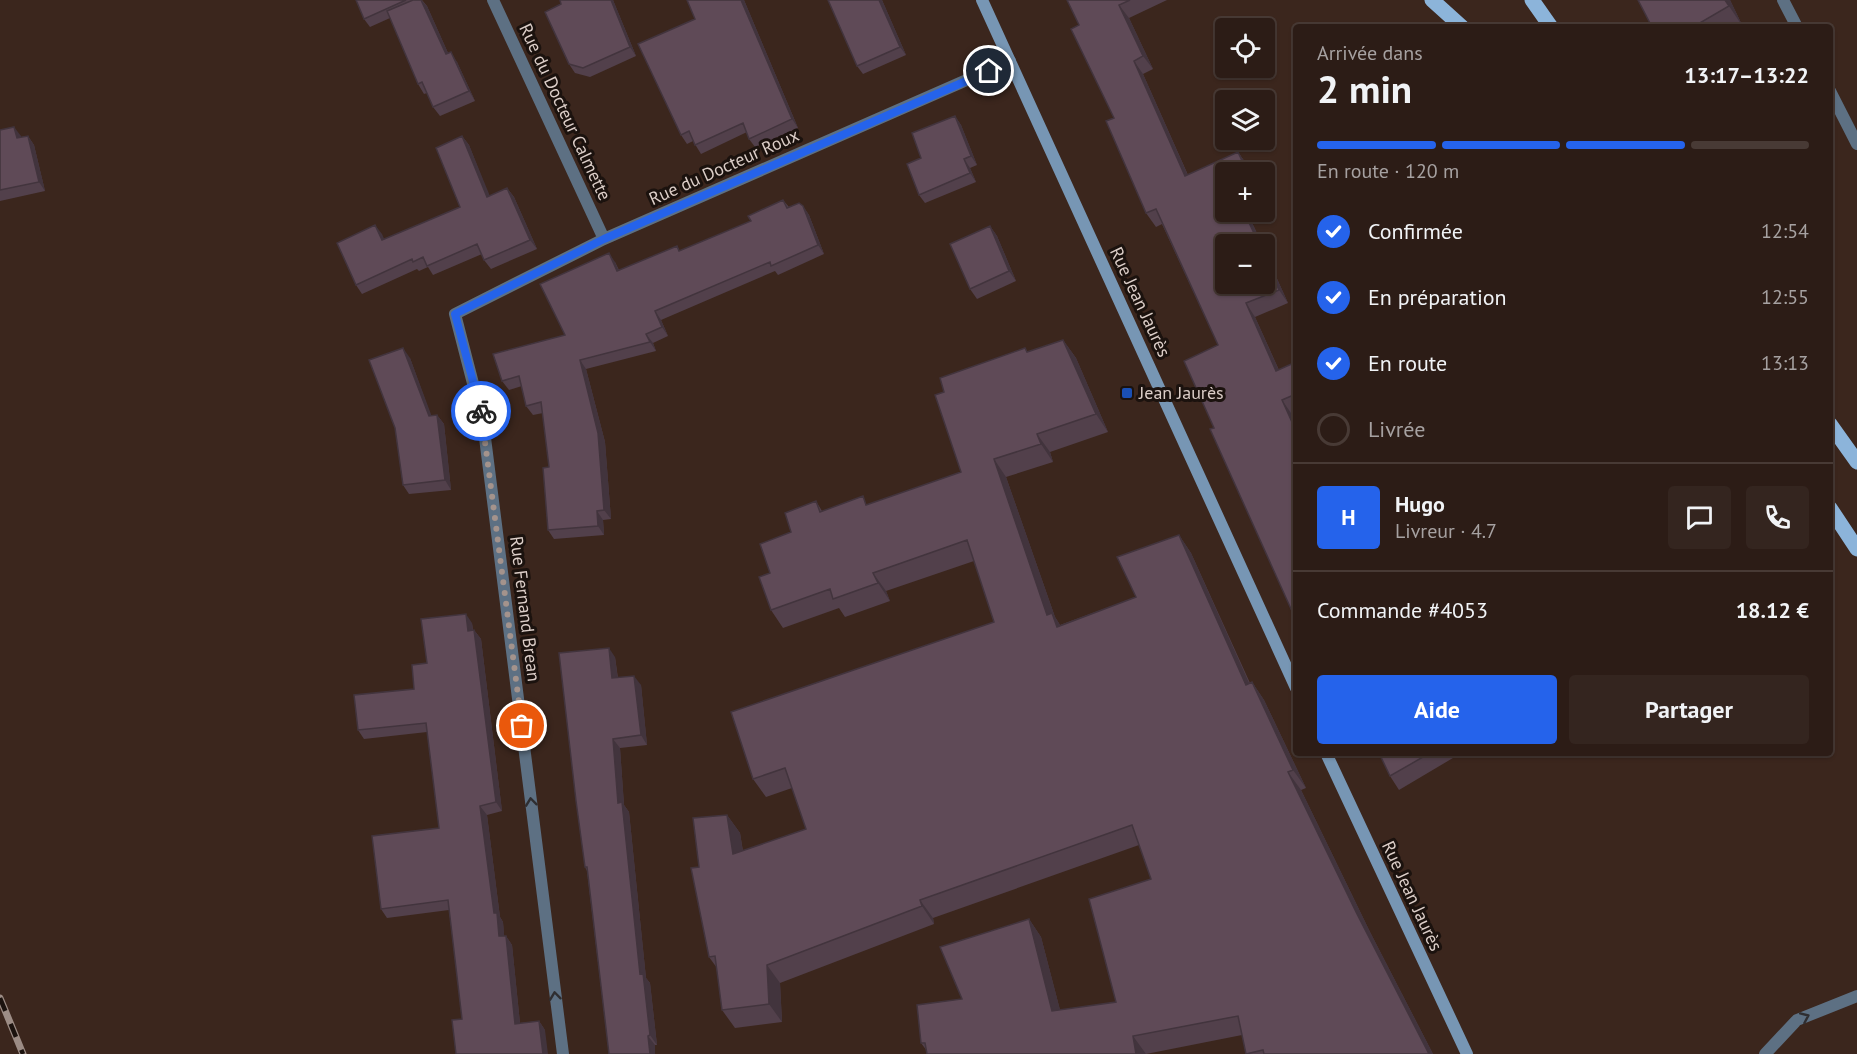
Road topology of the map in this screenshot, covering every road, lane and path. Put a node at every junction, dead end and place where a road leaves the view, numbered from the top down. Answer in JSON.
{"nodes":[{"id":1,"x":493,"y":0,"type":"edge"},
{"id":2,"x":982,"y":0,"type":"edge"},
{"id":3,"x":1432,"y":0,"type":"edge"},
{"id":4,"x":1532,"y":0,"type":"edge"},
{"id":5,"x":1783,"y":0,"type":"edge"},
{"id":6,"x":1459,"y":24,"type":"edge"},
{"id":7,"x":1549,"y":24,"type":"edge"},
{"id":8,"x":1795,"y":24,"type":"edge"},
{"id":9,"x":1010,"y":61,"type":"junction"},
{"id":10,"x":1833,"y":97,"type":"edge"},
{"id":11,"x":1857,"y":144,"type":"edge"},
{"id":12,"x":604,"y":239,"type":"junction"},
{"id":13,"x":455,"y":314,"type":"joint"},
{"id":14,"x":1833,"y":428,"type":"edge"},
{"id":15,"x":1857,"y":462,"type":"edge"},
{"id":16,"x":1833,"y":513,"type":"edge"},
{"id":17,"x":1857,"y":549,"type":"edge"},
{"id":18,"x":1293,"y":681,"type":"edge"},
{"id":19,"x":1327,"y":756,"type":"edge"},
{"id":20,"x":1857,"y":996,"type":"edge"},
{"id":21,"x":563,"y":1054,"type":"edge"},
{"id":22,"x":1467,"y":1054,"type":"edge"},
{"id":23,"x":1765,"y":1054,"type":"edge"}],
"edges":[{"from":1,"to":12,"type":"street","name":"Rue du Docteur Calmette"},
{"from":2,"to":9,"type":"street","name":"Rue Jean Jaurès"},
{"from":3,"to":6,"type":"main road"},
{"from":4,"to":7,"type":"main road"},
{"from":5,"to":8,"type":"street"},
{"from":9,"to":12,"type":"street","name":"Rue du Docteur Roux"},
{"from":9,"to":18,"type":"street","name":"Rue Jean Jaurès"},
{"from":10,"to":11,"type":"street"},
{"from":12,"to":13,"type":"street","name":"Rue du Docteur Roux"},
{"from":21,"to":13,"type":"street","name":"Rue Fernand Brean","one_way":true},
{"from":14,"to":15,"type":"main road"},
{"from":16,"to":17,"type":"main road"},
{"from":19,"to":22,"type":"street","name":"Rue Jean Jaurès"},
{"from":23,"to":20,"type":"street","one_way":true}]}
